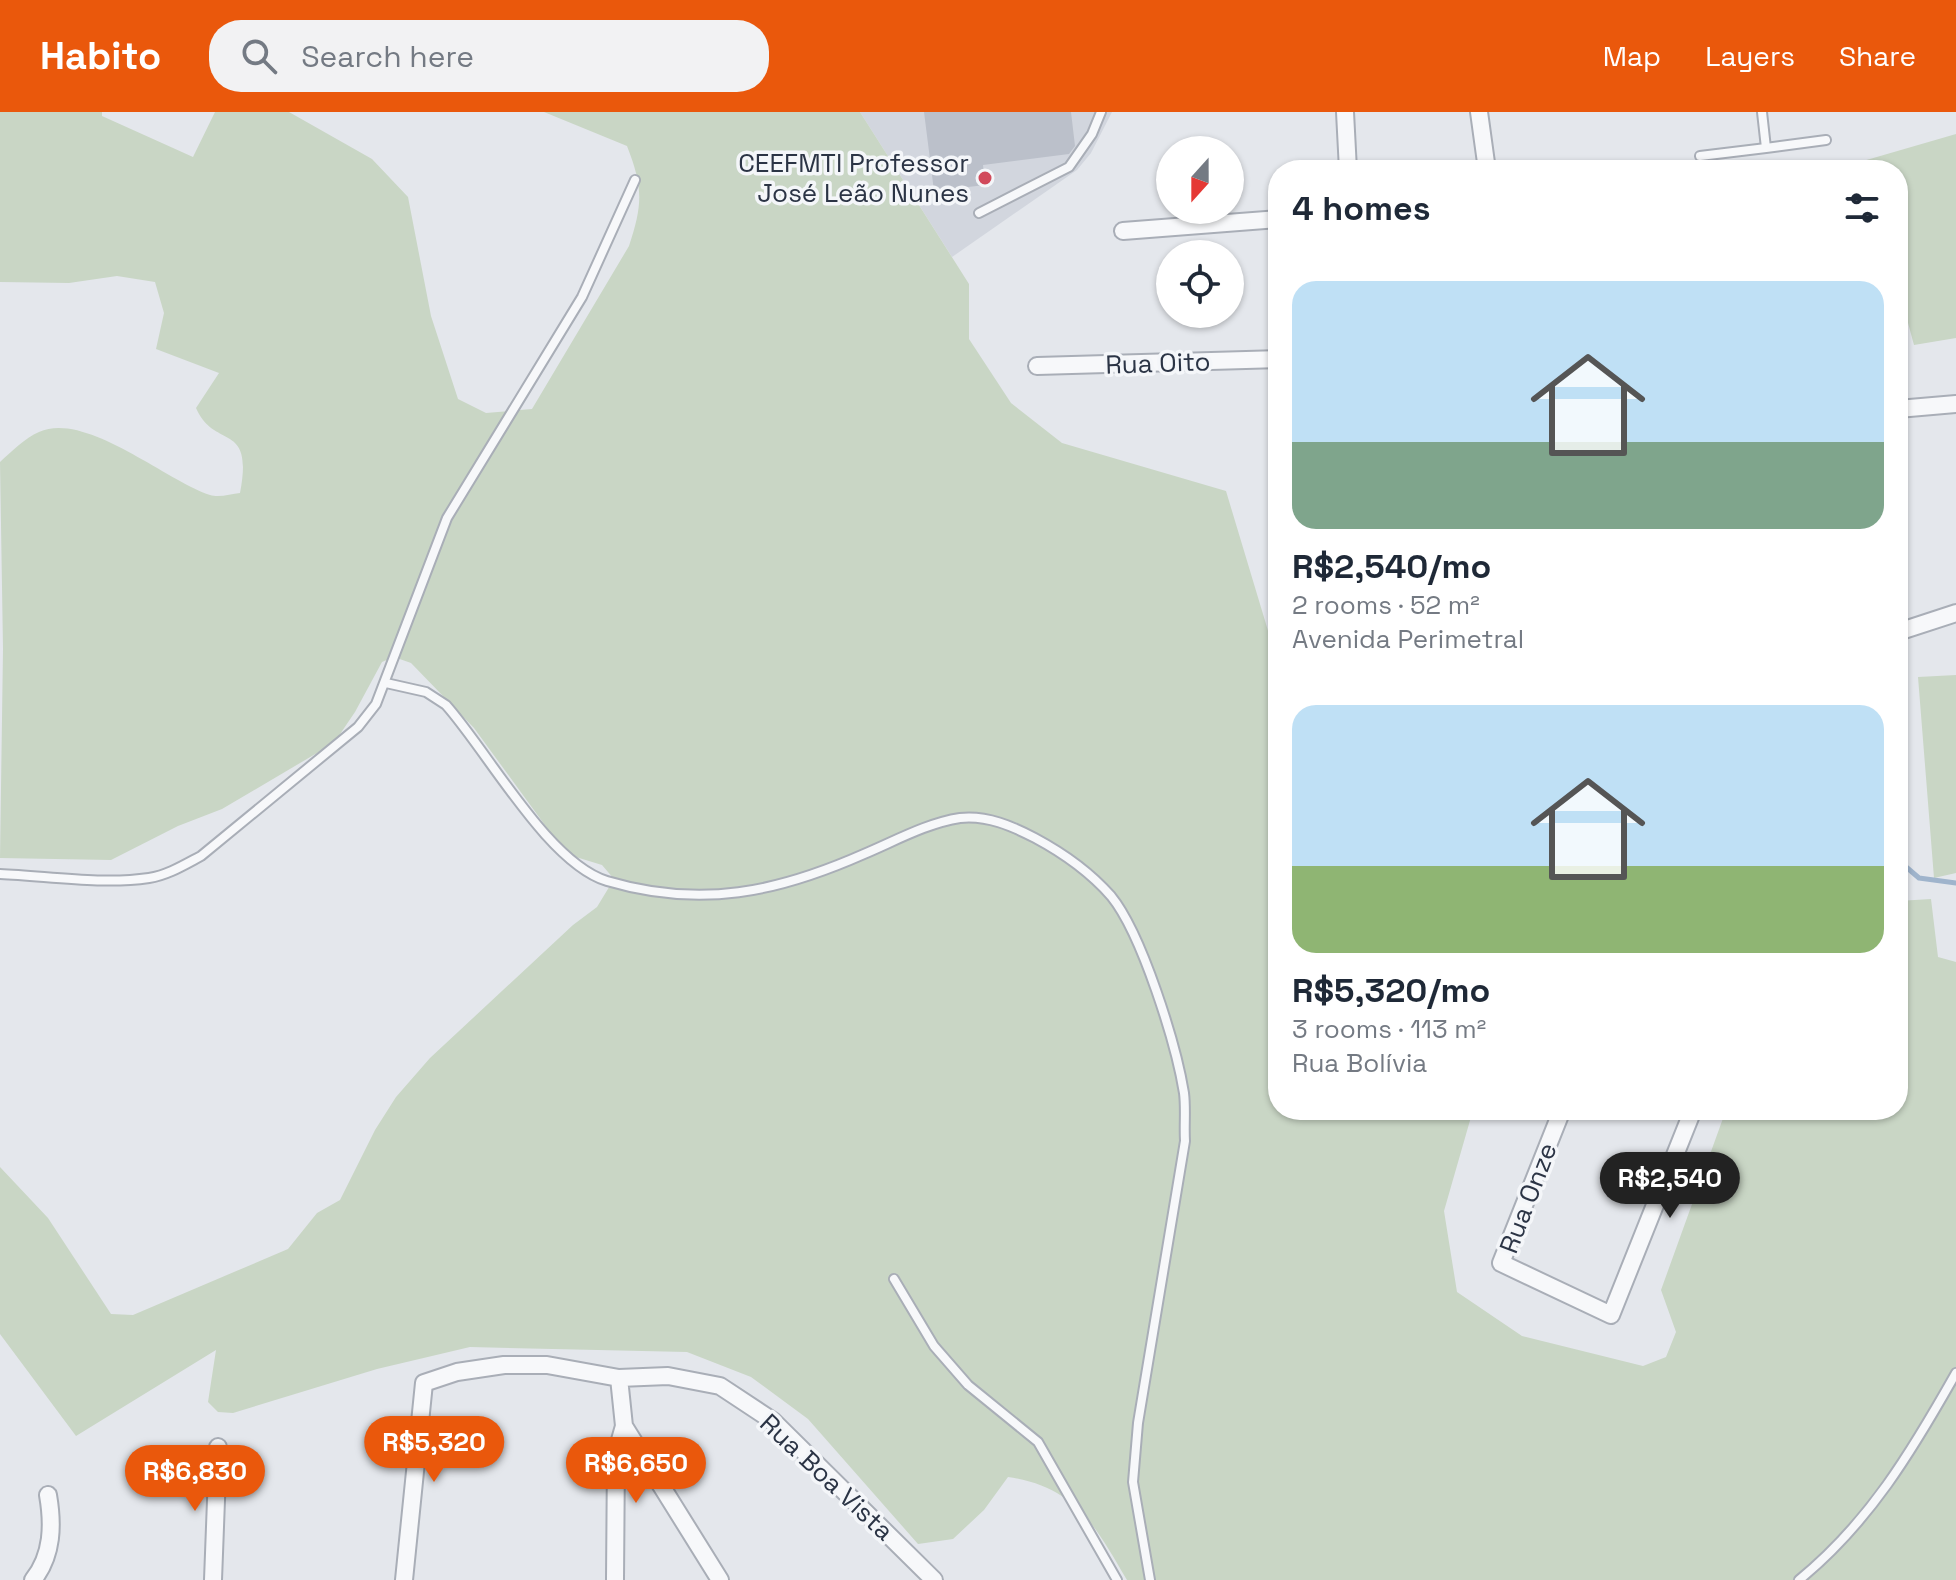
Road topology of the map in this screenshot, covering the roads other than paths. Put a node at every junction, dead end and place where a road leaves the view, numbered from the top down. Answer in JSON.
{"nodes":[{"id":1,"x":1101,"y":112,"type":"edge"},
{"id":2,"x":1345,"y":112,"type":"edge"},
{"id":3,"x":1479,"y":112,"type":"edge"},
{"id":4,"x":1762,"y":112,"type":"edge"},
{"id":5,"x":1826,"y":140,"type":"dead end"},
{"id":6,"x":1766,"y":148,"type":"junction"},
{"id":7,"x":1700,"y":156,"type":"dead end"},
{"id":8,"x":1347,"y":160,"type":"edge"},
{"id":9,"x":1486,"y":160,"type":"edge"},
{"id":10,"x":635,"y":180,"type":"dead end"},
{"id":11,"x":979,"y":213,"type":"dead end"},
{"id":12,"x":1268,"y":220,"type":"edge"},
{"id":13,"x":1123,"y":231,"type":"dead end"},
{"id":14,"x":1268,"y":359,"type":"edge"},
{"id":15,"x":1037,"y":366,"type":"dead end"},
{"id":16,"x":1956,"y":404,"type":"edge"},
{"id":17,"x":1908,"y":408,"type":"edge"},
{"id":18,"x":1956,"y":613,"type":"edge"},
{"id":19,"x":1908,"y":629,"type":"edge"},
{"id":20,"x":386,"y":683,"type":"junction"},
{"id":21,"x":0,"y":874,"type":"edge"},
{"id":22,"x":1558,"y":1120,"type":"edge"},
{"id":23,"x":1689,"y":1120,"type":"edge"},
{"id":24,"x":894,"y":1279,"type":"dead end"},
{"id":25,"x":1956,"y":1373,"type":"edge"},
{"id":26,"x":619,"y":1378,"type":"junction"},
{"id":27,"x":624,"y":1426,"type":"junction"},
{"id":28,"x":218,"y":1447,"type":"dead end"},
{"id":29,"x":48,"y":1495,"type":"dead end"},
{"id":30,"x":932,"y":1578,"type":"edge"},
{"id":31,"x":33,"y":1580,"type":"edge"},
{"id":32,"x":213,"y":1580,"type":"edge"},
{"id":33,"x":404,"y":1580,"type":"edge"},
{"id":34,"x":615,"y":1580,"type":"edge"},
{"id":35,"x":720,"y":1580,"type":"edge"},
{"id":36,"x":1117,"y":1580,"type":"edge"},
{"id":37,"x":1150,"y":1580,"type":"edge"},
{"id":38,"x":1799,"y":1580,"type":"edge"}],
"edges":[{"from":1,"to":11,"type":"lane"},
{"from":2,"to":8,"type":"street"},
{"from":3,"to":9,"type":"street"},
{"from":4,"to":6,"type":"lane"},
{"from":5,"to":6,"type":"lane"},
{"from":6,"to":7,"type":"lane"},
{"from":10,"to":20,"type":"lane"},
{"from":12,"to":13,"type":"street"},
{"from":14,"to":15,"type":"street","name":"Rua Oito"},
{"from":16,"to":17,"type":"street"},
{"from":18,"to":19,"type":"street"},
{"from":20,"to":21,"type":"lane"},
{"from":20,"to":37,"type":"lane"},
{"from":22,"to":23,"type":"street","name":"Rua Onze"},
{"from":24,"to":36,"type":"lane"},
{"from":25,"to":38,"type":"lane"},
{"from":26,"to":27,"type":"street"},
{"from":26,"to":30,"type":"street","name":"Rua Boa Vista"},
{"from":26,"to":33,"type":"street","name":"Rua Boa Vista"},
{"from":27,"to":34,"type":"street"},
{"from":27,"to":35,"type":"street"},
{"from":28,"to":32,"type":"street"},
{"from":29,"to":31,"type":"street"}]}
